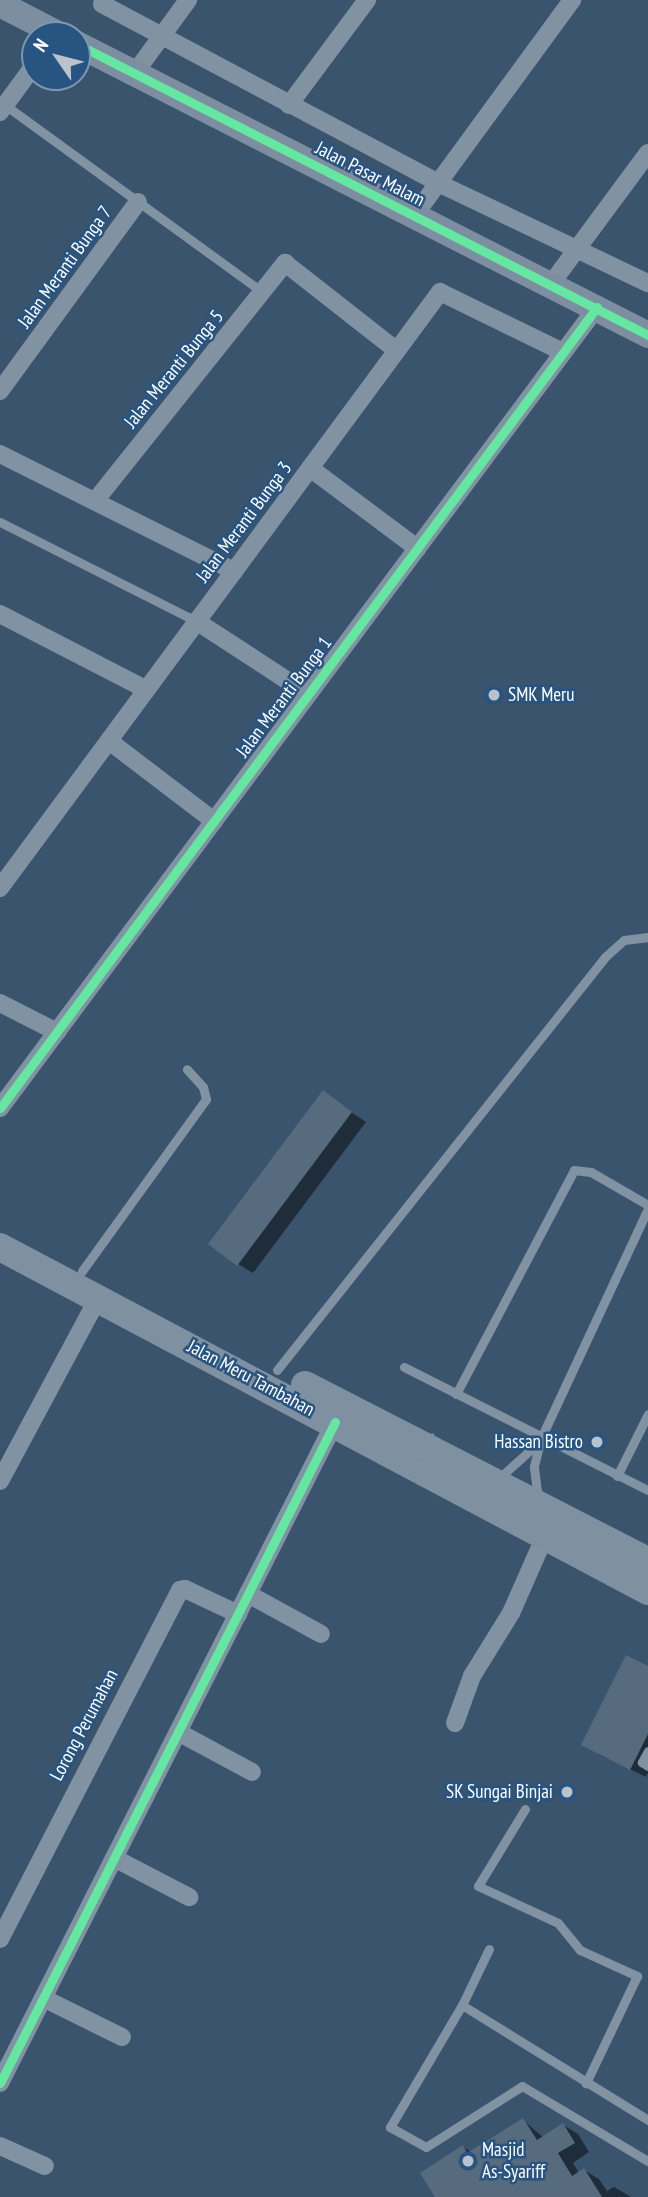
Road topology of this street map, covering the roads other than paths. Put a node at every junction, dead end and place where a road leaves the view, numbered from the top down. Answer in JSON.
{"nodes":[{"id":1,"x":188,"y":0,"type":"edge"},
{"id":2,"x":367,"y":0,"type":"edge"},
{"id":3,"x":572,"y":0,"type":"edge"},
{"id":4,"x":0,"y":4,"type":"edge"},
{"id":5,"x":102,"y":4,"type":"dead end"},
{"id":6,"x":32,"y":21,"type":"edge"},
{"id":7,"x":163,"y":35,"type":"junction"},
{"id":8,"x":91,"y":52,"type":"edge"},
{"id":9,"x":134,"y":74,"type":"junction"},
{"id":10,"x":8,"y":85,"type":"edge"},
{"id":11,"x":289,"y":105,"type":"junction"},
{"id":12,"x":3,"y":108,"type":"edge"},
{"id":13,"x":648,"y":153,"type":"edge"},
{"id":14,"x":438,"y":183,"type":"junction"},
{"id":15,"x":138,"y":202,"type":"junction"},
{"id":16,"x":414,"y":216,"type":"junction"},
{"id":17,"x":577,"y":249,"type":"junction"},
{"id":18,"x":648,"y":283,"type":"edge"},
{"id":19,"x":551,"y":284,"type":"junction"},
{"id":20,"x":262,"y":292,"type":"junction"},
{"id":21,"x":597,"y":307,"type":"junction"},
{"id":22,"x":648,"y":335,"type":"edge"},
{"id":23,"x":396,"y":351,"type":"junction"},
{"id":24,"x":563,"y":352,"type":"junction"},
{"id":25,"x":0,"y":391,"type":"edge"},
{"id":26,"x":0,"y":454,"type":"edge"},
{"id":27,"x":310,"y":468,"type":"junction"},
{"id":28,"x":95,"y":501,"type":"junction"},
{"id":29,"x":0,"y":522,"type":"edge"},
{"id":30,"x":417,"y":548,"type":"junction"},
{"id":31,"x":234,"y":571,"type":"junction"},
{"id":32,"x":0,"y":614,"type":"edge"},
{"id":33,"x":196,"y":621,"type":"junction"},
{"id":34,"x":146,"y":690,"type":"junction"},
{"id":35,"x":308,"y":694,"type":"junction"},
{"id":36,"x":109,"y":741,"type":"junction"},
{"id":37,"x":214,"y":821,"type":"junction"},
{"id":38,"x":0,"y":888,"type":"edge"},
{"id":39,"x":648,"y":937,"type":"edge"},
{"id":40,"x":0,"y":1003,"type":"edge"},
{"id":41,"x":57,"y":1032,"type":"junction"},
{"id":42,"x":187,"y":1069,"type":"dead end"},
{"id":43,"x":0,"y":1108,"type":"edge"},
{"id":44,"x":648,"y":1207,"type":"edge"},
{"id":45,"x":0,"y":1243,"type":"edge"},
{"id":46,"x":82,"y":1271,"type":"junction"},
{"id":47,"x":98,"y":1298,"type":"junction"},
{"id":48,"x":404,"y":1367,"type":"dead end"},
{"id":49,"x":277,"y":1370,"type":"junction"},
{"id":50,"x":456,"y":1394,"type":"junction"},
{"id":51,"x":648,"y":1414,"type":"edge"},
{"id":52,"x":335,"y":1422,"type":"junction"},
{"id":53,"x":541,"y":1438,"type":"junction"},
{"id":54,"x":617,"y":1476,"type":"junction"},
{"id":55,"x":0,"y":1481,"type":"edge"},
{"id":56,"x":494,"y":1482,"type":"junction"},
{"id":57,"x":648,"y":1490,"type":"edge"},
{"id":58,"x":539,"y":1505,"type":"junction"},
{"id":59,"x":545,"y":1536,"type":"junction"},
{"id":60,"x":648,"y":1561,"type":"edge"},
{"id":61,"x":648,"y":1591,"type":"edge"},
{"id":62,"x":248,"y":1594,"type":"junction"},
{"id":63,"x":238,"y":1614,"type":"junction"},
{"id":64,"x":321,"y":1634,"type":"dead end"},
{"id":65,"x":455,"y":1723,"type":"dead end"},
{"id":66,"x":178,"y":1732,"type":"junction"},
{"id":67,"x":648,"y":1751,"type":"edge"},
{"id":68,"x":648,"y":1766,"type":"edge"},
{"id":69,"x":252,"y":1772,"type":"dead end"},
{"id":70,"x":525,"y":1809,"type":"dead end"},
{"id":71,"x":114,"y":1858,"type":"junction"},
{"id":72,"x":189,"y":1897,"type":"dead end"},
{"id":73,"x":0,"y":1939,"type":"edge"},
{"id":74,"x":489,"y":1949,"type":"dead end"},
{"id":75,"x":43,"y":1998,"type":"junction"},
{"id":76,"x":462,"y":2005,"type":"junction"},
{"id":77,"x":122,"y":2037,"type":"dead end"},
{"id":78,"x":0,"y":2083,"type":"edge"},
{"id":79,"x":586,"y":2083,"type":"junction"},
{"id":80,"x":648,"y":2120,"type":"edge"},
{"id":81,"x":0,"y":2146,"type":"edge"},
{"id":82,"x":648,"y":2161,"type":"edge"},
{"id":83,"x":45,"y":2166,"type":"dead end"}],
"edges":[{"from":1,"to":7,"type":"street"},
{"from":2,"to":11,"type":"street"},
{"from":3,"to":14,"type":"street"},
{"from":4,"to":6,"type":"street","name":"Jalan Pasar Malam"},
{"from":5,"to":7,"type":"street"},
{"from":7,"to":9,"type":"street"},
{"from":7,"to":11,"type":"street"},
{"from":8,"to":9,"type":"street","name":"Jalan Pasar Malam"},
{"from":9,"to":16,"type":"street","name":"Jalan Pasar Malam"},
{"from":10,"to":12,"type":"street"},
{"from":11,"to":14,"type":"street"},
{"from":12,"to":15,"type":"lane"},
{"from":13,"to":17,"type":"street"},
{"from":14,"to":16,"type":"street"},
{"from":14,"to":17,"type":"street"},
{"from":15,"to":20,"type":"lane"},
{"from":15,"to":25,"type":"street","name":"Jalan Meranti Bunga 7"},
{"from":16,"to":19,"type":"street","name":"Jalan Pasar Malam"},
{"from":17,"to":18,"type":"street"},
{"from":17,"to":19,"type":"street"},
{"from":19,"to":21,"type":"street","name":"Jalan Pasar Malam"},
{"from":20,"to":23,"type":"street","name":"Jalan Meranti Bunga 5"},
{"from":20,"to":28,"type":"street","name":"Jalan Meranti Bunga 5"},
{"from":21,"to":22,"type":"street","name":"Jalan Pasar Malam"},
{"from":21,"to":24,"type":"street","name":"Jalan Meranti Bunga 1"},
{"from":23,"to":24,"type":"street","name":"Jalan Meranti Bunga 3"},
{"from":23,"to":27,"type":"street","name":"Jalan Meranti Bunga 3"},
{"from":24,"to":30,"type":"street","name":"Jalan Meranti Bunga 1"},
{"from":26,"to":28,"type":"street"},
{"from":27,"to":30,"type":"street"},
{"from":27,"to":31,"type":"street","name":"Jalan Meranti Bunga 3"},
{"from":28,"to":31,"type":"street"},
{"from":29,"to":33,"type":"lane"},
{"from":30,"to":35,"type":"street","name":"Jalan Meranti Bunga 1"},
{"from":31,"to":33,"type":"street","name":"Jalan Meranti Bunga 3"},
{"from":32,"to":34,"type":"street"},
{"from":33,"to":34,"type":"street","name":"Jalan Meranti Bunga 3"},
{"from":33,"to":35,"type":"street"},
{"from":34,"to":36,"type":"street","name":"Jalan Meranti Bunga 3"},
{"from":35,"to":37,"type":"street","name":"Jalan Meranti Bunga 1"},
{"from":36,"to":37,"type":"street"},
{"from":36,"to":38,"type":"street","name":"Jalan Meranti Bunga 3"},
{"from":37,"to":41,"type":"street","name":"Jalan Meranti Bunga 1"},
{"from":39,"to":49,"type":"lane"},
{"from":40,"to":41,"type":"street"},
{"from":41,"to":43,"type":"street","name":"Jalan Meranti Bunga 1"},
{"from":42,"to":46,"type":"lane"},
{"from":44,"to":50,"type":"lane"},
{"from":44,"to":53,"type":"lane"},
{"from":45,"to":46,"type":"main road","name":"Jalan Meru Tambahan"},
{"from":45,"to":47,"type":"main road","name":"Jalan Meru Tambahan"},
{"from":46,"to":49,"type":"main road","name":"Jalan Meru Tambahan"},
{"from":47,"to":52,"type":"main road","name":"Jalan Meru Tambahan"},
{"from":47,"to":55,"type":"street"},
{"from":48,"to":50,"type":"lane"},
{"from":49,"to":56,"type":"main road","name":"Jalan Meru Tambahan"},
{"from":50,"to":53,"type":"lane"},
{"from":51,"to":54,"type":"lane"},
{"from":52,"to":59,"type":"main road","name":"Jalan Meru Tambahan"},
{"from":52,"to":62,"type":"street"},
{"from":53,"to":54,"type":"lane"},
{"from":53,"to":56,"type":"lane"},
{"from":53,"to":58,"type":"lane"},
{"from":54,"to":57,"type":"lane"},
{"from":56,"to":58,"type":"main road","name":"Jalan Meru Tambahan"},
{"from":58,"to":60,"type":"main road","name":"Jalan Meru Tambahan"},
{"from":59,"to":61,"type":"main road","name":"Jalan Meru Tambahan"},
{"from":59,"to":65,"type":"street"},
{"from":62,"to":63,"type":"street"},
{"from":62,"to":64,"type":"street"},
{"from":63,"to":66,"type":"street"},
{"from":63,"to":73,"type":"street","name":"Lorong Perumahan"},
{"from":66,"to":69,"type":"street"},
{"from":66,"to":71,"type":"street"},
{"from":67,"to":68,"type":"lane"},
{"from":70,"to":79,"type":"lane"},
{"from":71,"to":72,"type":"street"},
{"from":71,"to":75,"type":"street"},
{"from":74,"to":76,"type":"lane"},
{"from":75,"to":77,"type":"street"},
{"from":75,"to":78,"type":"street"},
{"from":76,"to":79,"type":"lane"},
{"from":76,"to":82,"type":"lane"},
{"from":79,"to":80,"type":"lane"},
{"from":81,"to":83,"type":"street"}]}
